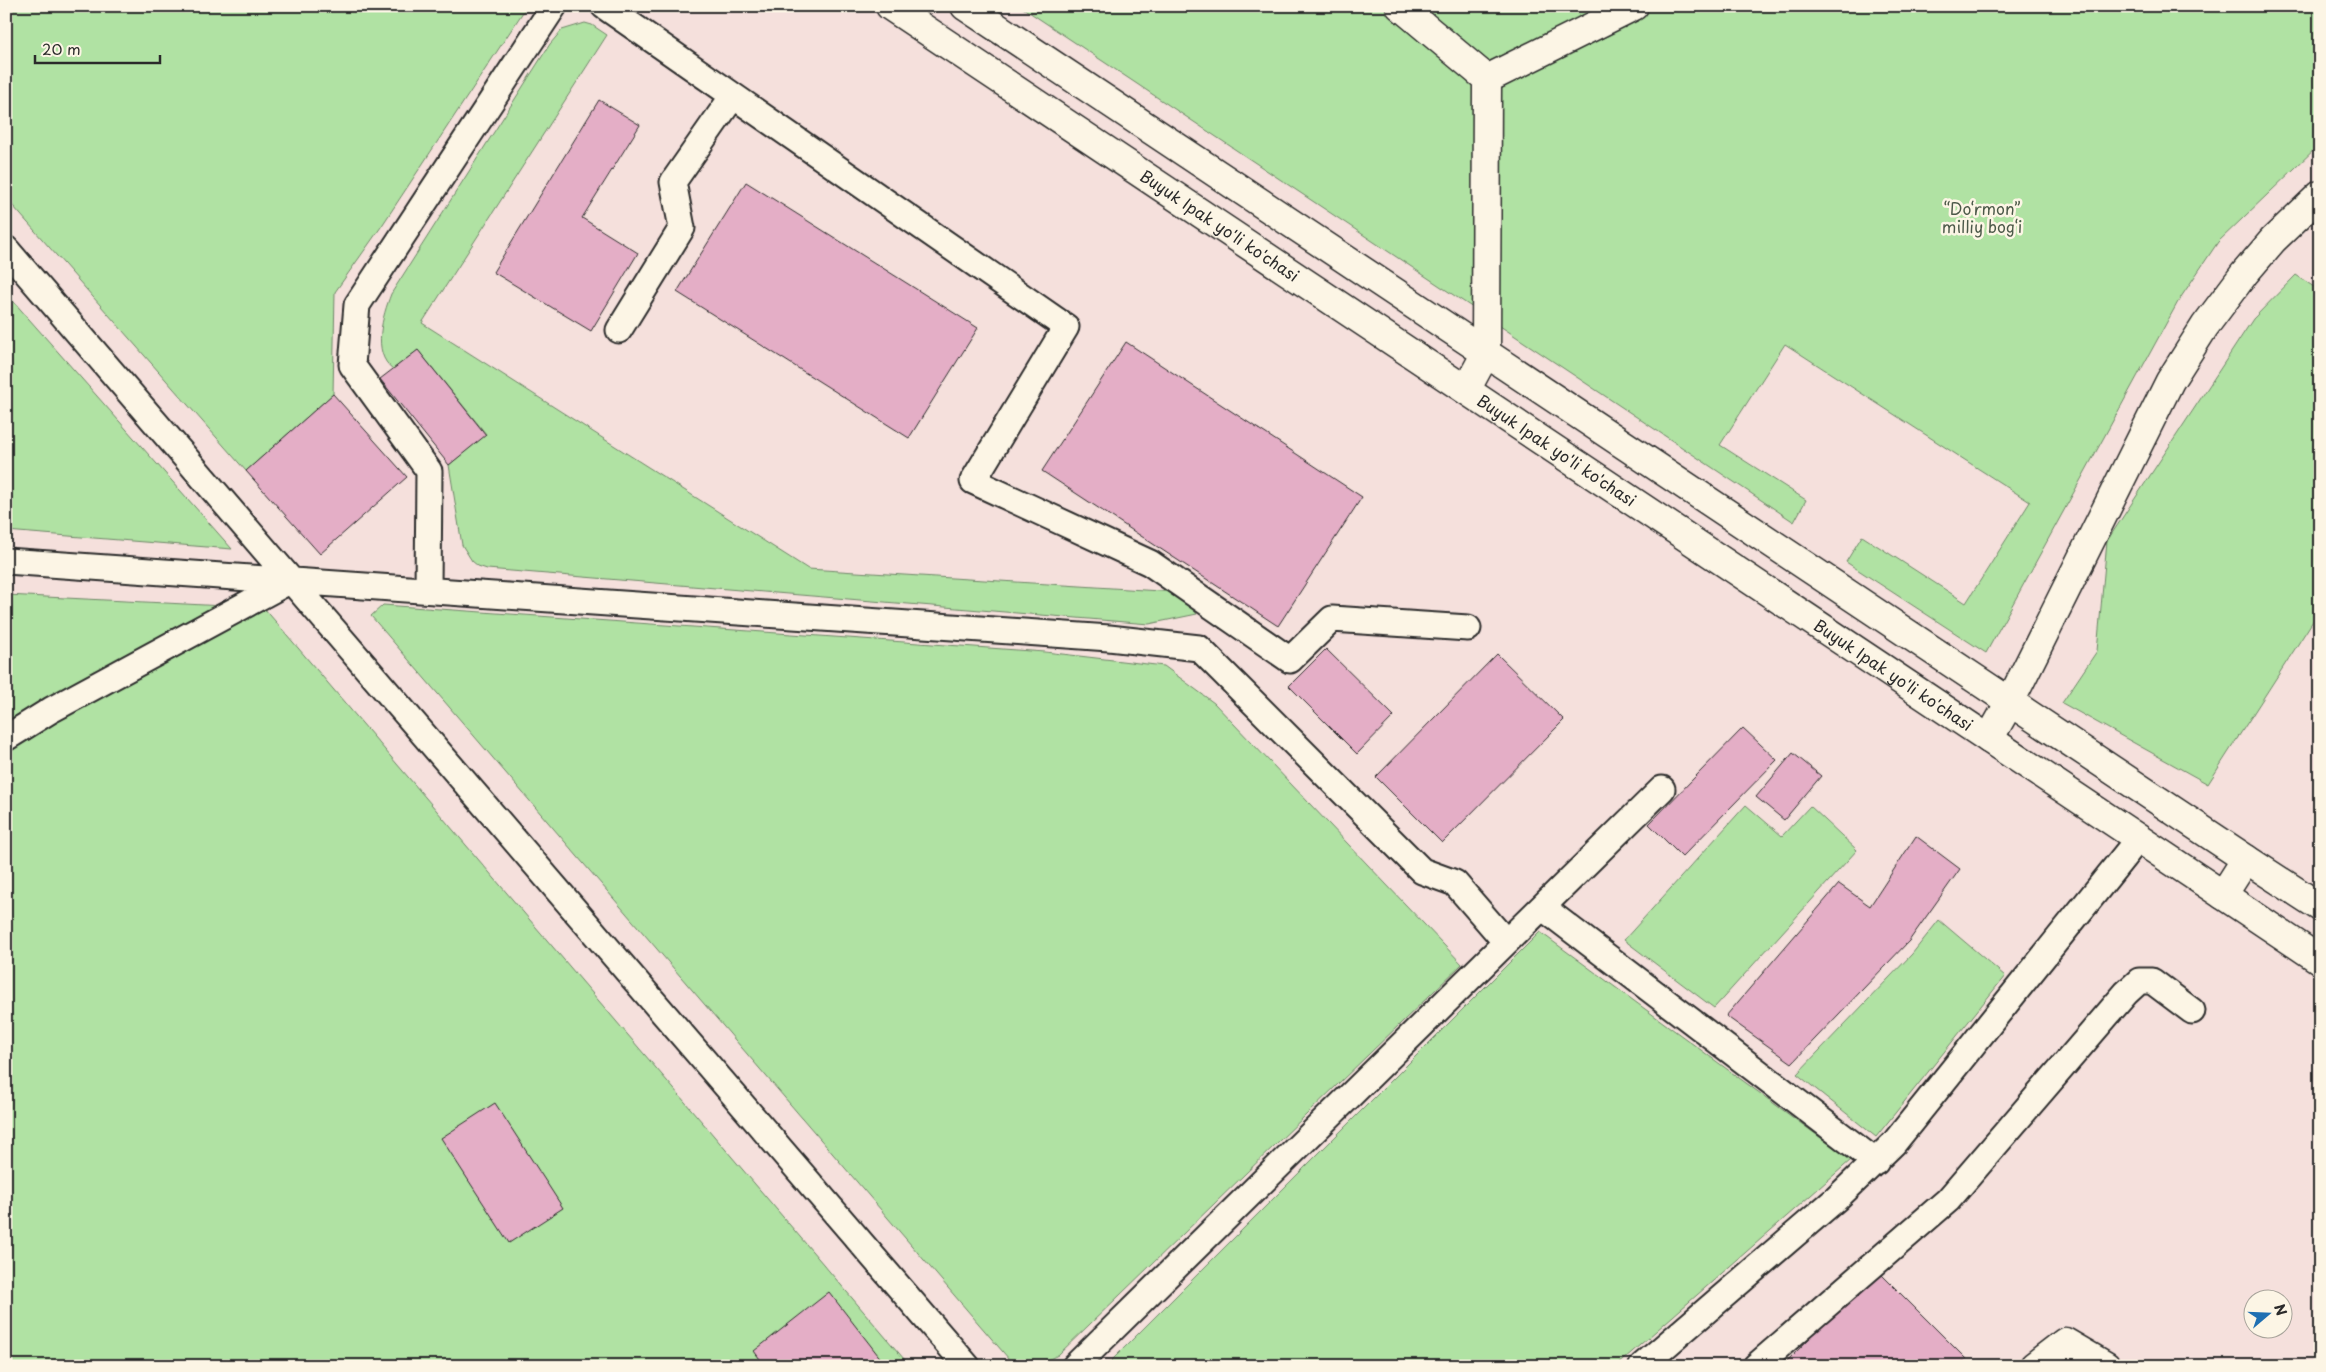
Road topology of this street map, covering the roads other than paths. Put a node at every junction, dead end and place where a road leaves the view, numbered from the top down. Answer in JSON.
{"nodes":[{"id":1,"x":554,"y":6,"type":"edge"},
{"id":2,"x":604,"y":6,"type":"edge"},
{"id":3,"x":890,"y":6,"type":"edge"},
{"id":4,"x":965,"y":6,"type":"edge"},
{"id":5,"x":1400,"y":6,"type":"edge"},
{"id":6,"x":1634,"y":6,"type":"edge"},
{"id":7,"x":1487,"y":79,"type":"junction"},
{"id":8,"x":733,"y":96,"type":"junction"},
{"id":9,"x":2320,"y":195,"type":"edge"},
{"id":10,"x":6,"y":248,"type":"edge"},
{"id":11,"x":620,"y":330,"type":"dead end"},
{"id":12,"x":1486,"y":353,"type":"junction"},
{"id":13,"x":1466,"y":390,"type":"junction"},
{"id":14,"x":6,"y":561,"type":"edge"},
{"id":15,"x":291,"y":580,"type":"junction"},
{"id":16,"x":428,"y":590,"type":"junction"},
{"id":17,"x":1468,"y":628,"type":"dead end"},
{"id":18,"x":2010,"y":702,"type":"junction"},
{"id":19,"x":6,"y":738,"type":"edge"},
{"id":20,"x":1989,"y":739,"type":"junction"},
{"id":21,"x":1662,"y":789,"type":"dead end"},
{"id":22,"x":2138,"y":839,"type":"junction"},
{"id":23,"x":2246,"y":859,"type":"junction"},
{"id":24,"x":2223,"y":895,"type":"junction"},
{"id":25,"x":1542,"y":907,"type":"junction"},
{"id":26,"x":2320,"y":907,"type":"edge"},
{"id":27,"x":1506,"y":942,"type":"junction"},
{"id":28,"x":2320,"y":960,"type":"edge"},
{"id":29,"x":2192,"y":1011,"type":"dead end"},
{"id":30,"x":1876,"y":1162,"type":"junction"},
{"id":31,"x":967,"y":1366,"type":"edge"},
{"id":32,"x":1075,"y":1366,"type":"edge"},
{"id":33,"x":1642,"y":1366,"type":"edge"},
{"id":34,"x":1756,"y":1366,"type":"edge"},
{"id":35,"x":2034,"y":1366,"type":"edge"},
{"id":36,"x":2106,"y":1366,"type":"edge"}],
"edges":[{"from":1,"to":16,"type":"lane"},
{"from":2,"to":8,"type":"lane"},
{"from":3,"to":13,"type":"street","name":"Buyuk Ipak yo'li ko'chasi"},
{"from":4,"to":12,"type":"street"},
{"from":5,"to":7,"type":"street"},
{"from":6,"to":7,"type":"street"},
{"from":7,"to":12,"type":"street"},
{"from":8,"to":11,"type":"lane"},
{"from":8,"to":17,"type":"lane"},
{"from":9,"to":18,"type":"street"},
{"from":10,"to":15,"type":"lane"},
{"from":12,"to":13,"type":"street"},
{"from":12,"to":18,"type":"street"},
{"from":13,"to":20,"type":"street","name":"Buyuk Ipak yo'li ko'chasi"},
{"from":14,"to":15,"type":"lane"},
{"from":15,"to":16,"type":"lane"},
{"from":15,"to":19,"type":"lane"},
{"from":15,"to":31,"type":"lane"},
{"from":16,"to":27,"type":"lane"},
{"from":18,"to":20,"type":"street"},
{"from":18,"to":23,"type":"street"},
{"from":20,"to":22,"type":"street","name":"Buyuk Ipak yo'li ko'chasi"},
{"from":21,"to":25,"type":"lane"},
{"from":22,"to":24,"type":"street","name":"Buyuk Ipak yo'li ko'chasi"},
{"from":22,"to":30,"type":"lane"},
{"from":23,"to":24,"type":"street"},
{"from":23,"to":26,"type":"street"},
{"from":24,"to":28,"type":"street","name":"Buyuk Ipak yo'li ko'chasi"},
{"from":25,"to":27,"type":"lane"},
{"from":25,"to":30,"type":"lane"},
{"from":27,"to":32,"type":"lane"},
{"from":29,"to":34,"type":"lane"},
{"from":30,"to":33,"type":"lane"},
{"from":35,"to":36,"type":"street"}]}
